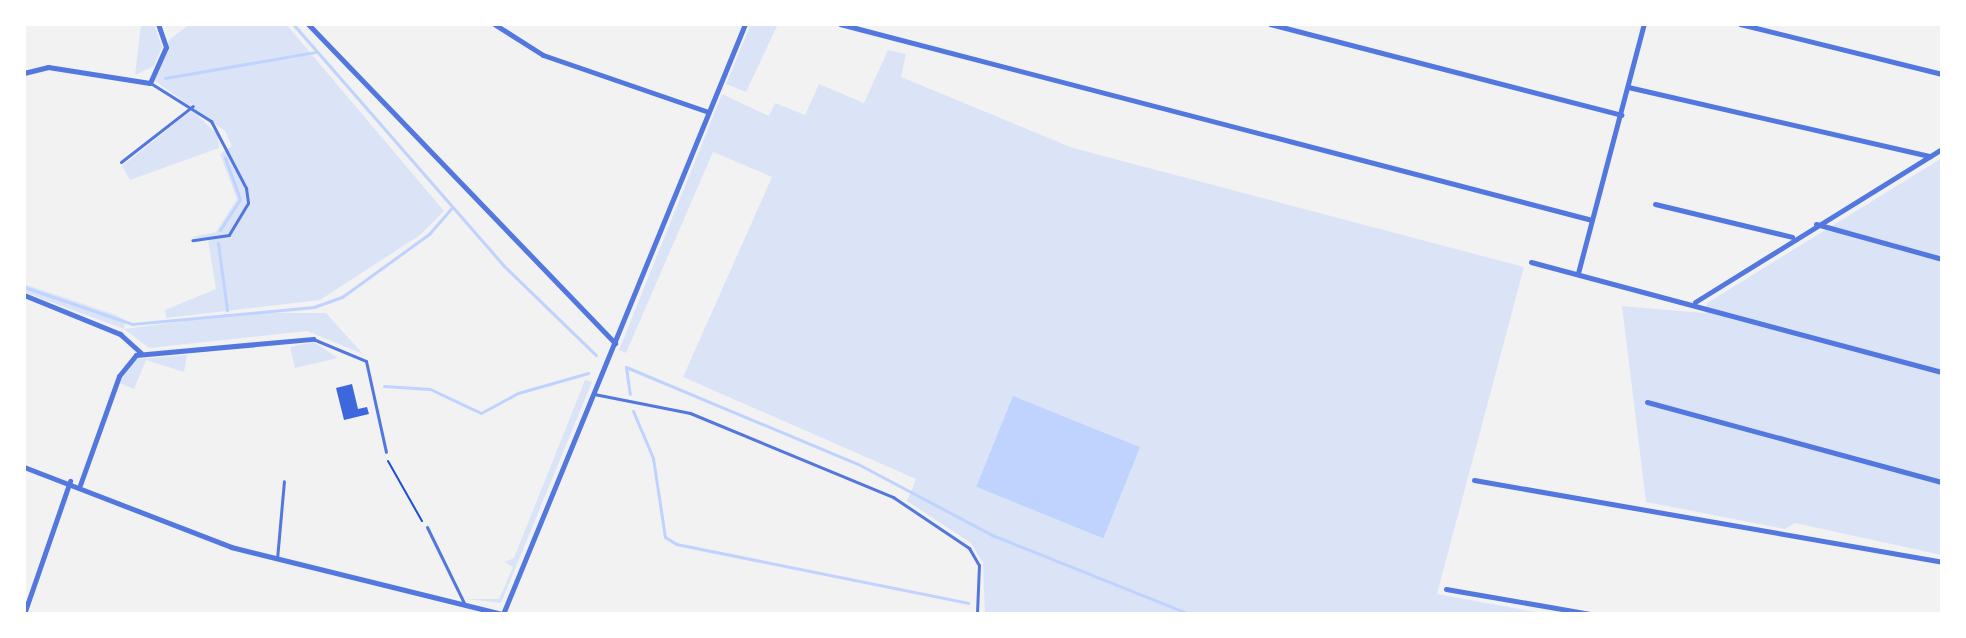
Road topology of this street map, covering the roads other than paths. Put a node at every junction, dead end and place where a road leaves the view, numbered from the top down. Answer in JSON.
{"nodes":[{"id":1,"x":158,"y":24,"type":"edge"},
{"id":2,"x":308,"y":24,"type":"edge"},
{"id":3,"x":494,"y":24,"type":"edge"},
{"id":4,"x":745,"y":24,"type":"edge"},
{"id":5,"x":840,"y":24,"type":"edge"},
{"id":6,"x":1270,"y":24,"type":"edge"},
{"id":7,"x":1644,"y":24,"type":"edge"},
{"id":8,"x":1740,"y":24,"type":"edge"},
{"id":9,"x":24,"y":73,"type":"edge"},
{"id":10,"x":1942,"y":74,"type":"edge"},
{"id":11,"x":150,"y":83,"type":"junction"},
{"id":12,"x":1628,"y":87,"type":"junction"},
{"id":13,"x":193,"y":106,"type":"junction"},
{"id":14,"x":706,"y":111,"type":"junction"},
{"id":15,"x":1621,"y":115,"type":"junction"},
{"id":16,"x":1942,"y":149,"type":"edge"},
{"id":17,"x":1930,"y":156,"type":"junction"},
{"id":18,"x":121,"y":162,"type":"dead end"},
{"id":19,"x":1655,"y":204,"type":"dead end"},
{"id":20,"x":1592,"y":220,"type":"junction"},
{"id":21,"x":1814,"y":224,"type":"junction"},
{"id":22,"x":1793,"y":238,"type":"junction"},
{"id":23,"x":192,"y":240,"type":"dead end"},
{"id":24,"x":1942,"y":259,"type":"edge"},
{"id":25,"x":1531,"y":262,"type":"dead end"},
{"id":26,"x":1578,"y":273,"type":"junction"},
{"id":27,"x":24,"y":295,"type":"edge"},
{"id":28,"x":1694,"y":302,"type":"junction"},
{"id":29,"x":313,"y":339,"type":"joint"},
{"id":30,"x":615,"y":343,"type":"junction"},
{"id":31,"x":141,"y":353,"type":"junction"},
{"id":32,"x":1942,"y":372,"type":"edge"},
{"id":33,"x":594,"y":394,"type":"junction"},
{"id":34,"x":1647,"y":402,"type":"dead end"},
{"id":35,"x":386,"y":452,"type":"road end"},
{"id":36,"x":24,"y":467,"type":"edge"},
{"id":37,"x":1474,"y":480,"type":"dead end"},
{"id":38,"x":70,"y":481,"type":"junction"},
{"id":39,"x":284,"y":481,"type":"dead end"},
{"id":40,"x":1942,"y":482,"type":"edge"},
{"id":41,"x":80,"y":485,"type":"junction"},
{"id":42,"x":427,"y":527,"type":"road end"},
{"id":43,"x":277,"y":559,"type":"junction"},
{"id":44,"x":1942,"y":562,"type":"edge"},
{"id":45,"x":1446,"y":589,"type":"dead end"},
{"id":46,"x":465,"y":604,"type":"junction"},
{"id":47,"x":977,"y":612,"type":"dead end"},
{"id":48,"x":24,"y":614,"type":"edge"},
{"id":49,"x":502,"y":614,"type":"edge"},
{"id":50,"x":1590,"y":614,"type":"edge"}],
"edges":[{"from":1,"to":11,"type":"street"},
{"from":2,"to":30,"type":"street"},
{"from":3,"to":14,"type":"street"},
{"from":4,"to":14,"type":"street"},
{"from":5,"to":20,"type":"street"},
{"from":6,"to":15,"type":"street"},
{"from":7,"to":12,"type":"street"},
{"from":8,"to":10,"type":"street"},
{"from":9,"to":11,"type":"street"},
{"from":11,"to":13,"type":"lane"},
{"from":12,"to":15,"type":"street"},
{"from":12,"to":17,"type":"street"},
{"from":13,"to":18,"type":"lane"},
{"from":13,"to":23,"type":"lane"},
{"from":14,"to":30,"type":"street"},
{"from":15,"to":20,"type":"street"},
{"from":16,"to":17,"type":"street"},
{"from":17,"to":21,"type":"street"},
{"from":19,"to":22,"type":"street"},
{"from":20,"to":26,"type":"street"},
{"from":21,"to":22,"type":"street"},
{"from":21,"to":24,"type":"street"},
{"from":22,"to":28,"type":"street"},
{"from":25,"to":26,"type":"street"},
{"from":26,"to":28,"type":"street"},
{"from":27,"to":31,"type":"street"},
{"from":28,"to":32,"type":"street"},
{"from":29,"to":31,"type":"street"},
{"from":29,"to":35,"type":"lane"},
{"from":30,"to":33,"type":"street"},
{"from":31,"to":41,"type":"street"},
{"from":33,"to":47,"type":"lane"},
{"from":33,"to":49,"type":"street"},
{"from":34,"to":40,"type":"street"},
{"from":36,"to":38,"type":"street"},
{"from":37,"to":44,"type":"street"},
{"from":38,"to":41,"type":"street"},
{"from":38,"to":48,"type":"street"},
{"from":39,"to":43,"type":"lane"},
{"from":41,"to":43,"type":"street"},
{"from":42,"to":46,"type":"lane"},
{"from":43,"to":46,"type":"street"},
{"from":45,"to":50,"type":"street"},
{"from":46,"to":49,"type":"street"}]}
